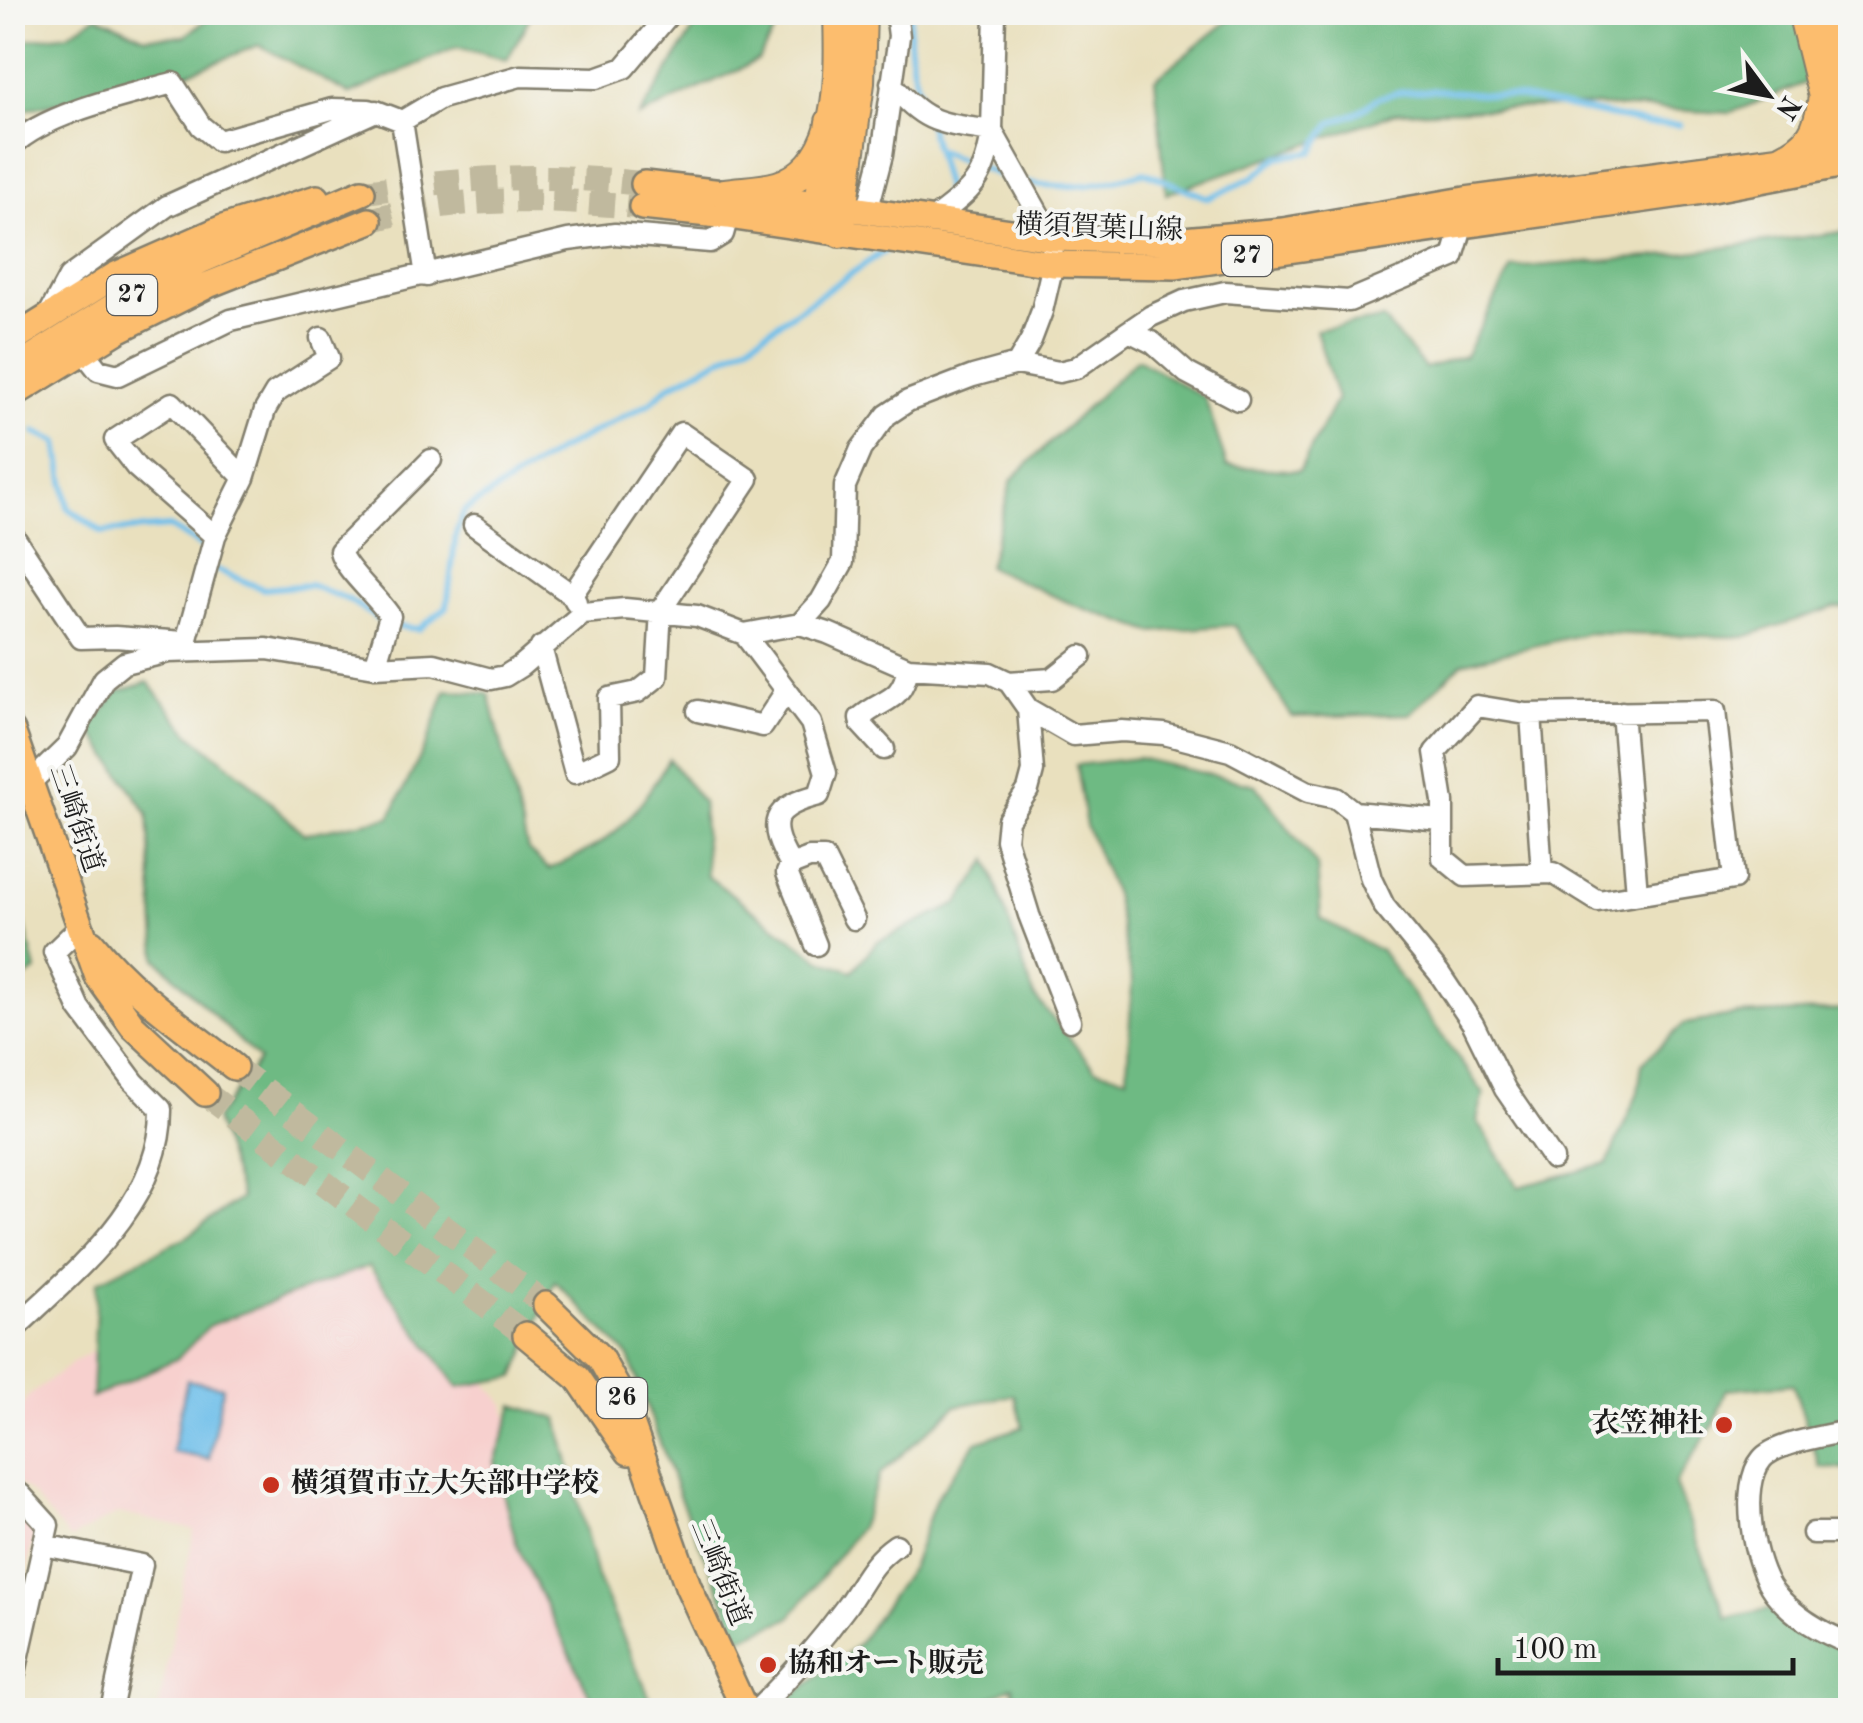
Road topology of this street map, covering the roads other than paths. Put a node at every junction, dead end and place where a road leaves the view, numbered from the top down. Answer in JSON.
{"nodes":[{"id":1,"x":671,"y":12,"type":"edge"},
{"id":2,"x":838,"y":12,"type":"edge"},
{"id":3,"x":862,"y":12,"type":"edge"},
{"id":4,"x":896,"y":12,"type":"edge"},
{"id":5,"x":1005,"y":12,"type":"edge"},
{"id":6,"x":1802,"y":12,"type":"edge"},
{"id":7,"x":1822,"y":12,"type":"edge"},
{"id":8,"x":995,"y":13,"type":"edge"},
{"id":9,"x":1819,"y":76,"type":"junction"},
{"id":10,"x":891,"y":83,"type":"junction"},
{"id":11,"x":1848,"y":103,"type":"edge"},
{"id":12,"x":376,"y":110,"type":"junction"},
{"id":13,"x":402,"y":120,"type":"junction"},
{"id":14,"x":830,"y":122,"type":"junction"},
{"id":15,"x":992,"y":131,"type":"junction"},
{"id":16,"x":12,"y":146,"type":"edge"},
{"id":17,"x":1848,"y":149,"type":"edge"},
{"id":18,"x":1783,"y":158,"type":"junction"},
{"id":19,"x":643,"y":196,"type":"tunnel mouth"},
{"id":20,"x":726,"y":205,"type":"junction"},
{"id":21,"x":843,"y":214,"type":"junction"},
{"id":22,"x":930,"y":222,"type":"junction"},
{"id":23,"x":1462,"y":224,"type":"junction"},
{"id":24,"x":262,"y":238,"type":"junction"},
{"id":25,"x":1053,"y":251,"type":"junction"},
{"id":26,"x":426,"y":276,"type":"junction"},
{"id":27,"x":47,"y":318,"type":"junction"},
{"id":28,"x":1129,"y":331,"type":"junction"},
{"id":29,"x":320,"y":338,"type":"dead end"},
{"id":30,"x":12,"y":340,"type":"edge"},
{"id":31,"x":82,"y":351,"type":"junction"},
{"id":32,"x":1017,"y":364,"type":"junction"},
{"id":33,"x":12,"y":370,"type":"edge"},
{"id":34,"x":12,"y":395,"type":"edge"},
{"id":35,"x":1238,"y":400,"type":"dead end"},
{"id":36,"x":431,"y":460,"type":"dead end"},
{"id":37,"x":244,"y":478,"type":"junction"},
{"id":38,"x":474,"y":525,"type":"dead end"},
{"id":39,"x":12,"y":534,"type":"edge"},
{"id":40,"x":215,"y":536,"type":"junction"},
{"id":41,"x":577,"y":604,"type":"junction"},
{"id":42,"x":661,"y":610,"type":"junction"},
{"id":43,"x":800,"y":624,"type":"junction"},
{"id":44,"x":744,"y":634,"type":"junction"},
{"id":45,"x":189,"y":646,"type":"junction"},
{"id":46,"x":541,"y":647,"type":"junction"},
{"id":47,"x":1080,"y":656,"type":"dead end"},
{"id":48,"x":375,"y":667,"type":"junction"},
{"id":49,"x":908,"y":668,"type":"junction"},
{"id":50,"x":1008,"y":682,"type":"junction"},
{"id":51,"x":786,"y":691,"type":"junction"},
{"id":52,"x":1028,"y":708,"type":"junction"},
{"id":53,"x":698,"y":711,"type":"dead end"},
{"id":54,"x":1622,"y":712,"type":"junction"},
{"id":55,"x":1532,"y":714,"type":"junction"},
{"id":56,"x":12,"y":731,"type":"edge"},
{"id":57,"x":884,"y":749,"type":"dead end"},
{"id":58,"x":32,"y":781,"type":"junction"},
{"id":59,"x":1354,"y":812,"type":"junction"},
{"id":60,"x":1441,"y":820,"type":"junction"},
{"id":61,"x":792,"y":866,"type":"junction"},
{"id":62,"x":1542,"y":873,"type":"junction"},
{"id":63,"x":1637,"y":894,"type":"junction"},
{"id":64,"x":854,"y":919,"type":"dead end"},
{"id":65,"x":80,"y":927,"type":"junction"},
{"id":66,"x":816,"y":945,"type":"dead end"},
{"id":67,"x":1070,"y":1022,"type":"dead end"},
{"id":68,"x":234,"y":1067,"type":"tunnel mouth"},
{"id":69,"x":205,"y":1092,"type":"tunnel mouth"},
{"id":70,"x":1553,"y":1160,"type":"dead end"},
{"id":71,"x":546,"y":1304,"type":"tunnel mouth"},
{"id":72,"x":12,"y":1331,"type":"edge"},
{"id":73,"x":526,"y":1335,"type":"tunnel mouth"},
{"id":74,"x":600,"y":1358,"type":"junction"},
{"id":75,"x":578,"y":1378,"type":"junction"},
{"id":76,"x":1850,"y":1430,"type":"edge"},
{"id":77,"x":20,"y":1494,"type":"dead end"},
{"id":78,"x":662,"y":1513,"type":"junction"},
{"id":79,"x":1813,"y":1533,"type":"dead end"},
{"id":80,"x":1850,"y":1534,"type":"edge"},
{"id":81,"x":44,"y":1544,"type":"junction"},
{"id":82,"x":896,"y":1545,"type":"dead end"},
{"id":83,"x":1850,"y":1644,"type":"edge"},
{"id":84,"x":12,"y":1686,"type":"edge"},
{"id":85,"x":111,"y":1710,"type":"edge"},
{"id":86,"x":745,"y":1710,"type":"edge"},
{"id":87,"x":758,"y":1710,"type":"edge"}],
"edges":[{"from":1,"to":13,"type":"street"},
{"from":2,"to":14,"type":"highway"},
{"from":3,"to":21,"type":"highway"},
{"from":4,"to":10,"type":"street"},
{"from":5,"to":8,"type":"street"},
{"from":6,"to":9,"type":"highway"},
{"from":7,"to":11,"type":"highway"},
{"from":8,"to":15,"type":"street"},
{"from":9,"to":17,"type":"highway"},
{"from":9,"to":18,"type":"highway"},
{"from":10,"to":15,"type":"street"},
{"from":10,"to":21,"type":"street"},
{"from":11,"to":17,"type":"highway"},
{"from":12,"to":13,"type":"street"},
{"from":12,"to":16,"type":"street"},
{"from":12,"to":27,"type":"street"},
{"from":13,"to":26,"type":"street"},
{"from":14,"to":20,"type":"highway"},
{"from":14,"to":21,"type":"highway"},
{"from":15,"to":22,"type":"street"},
{"from":15,"to":25,"type":"street"},
{"from":17,"to":18,"type":"main road","name":"横須賀葉山線","number":"27"},
{"from":17,"to":23,"type":"main road","name":"横須賀葉山線","number":"27"},
{"from":18,"to":25,"type":"main road","name":"横須賀葉山線","number":"27"},
{"from":19,"to":20,"type":"main road","name":"横須賀葉山線","number":"27"},
{"from":20,"to":21,"type":"main road","name":"横須賀葉山線","number":"27"},
{"from":20,"to":21,"type":"main road","name":"横須賀葉山線","number":"27"},
{"from":20,"to":26,"type":"street"},
{"from":21,"to":22,"type":"main road","name":"横須賀葉山線","number":"27"},
{"from":21,"to":25,"type":"main road","name":"横須賀葉山線","number":"27"},
{"from":22,"to":25,"type":"main road","name":"横須賀葉山線","number":"27"},
{"from":23,"to":25,"type":"main road","name":"横須賀葉山線","number":"27"},
{"from":23,"to":28,"type":"street"},
{"from":24,"to":27,"type":"main road","number":"27"},
{"from":24,"to":31,"type":"main road","number":"27"},
{"from":24,"to":33,"type":"main road","number":"27"},
{"from":25,"to":32,"type":"street"},
{"from":26,"to":31,"type":"street"},
{"from":27,"to":30,"type":"main road"},
{"from":28,"to":32,"type":"street"},
{"from":28,"to":35,"type":"street"},
{"from":29,"to":37,"type":"street"},
{"from":31,"to":34,"type":"main road"},
{"from":32,"to":43,"type":"street"},
{"from":36,"to":48,"type":"street"},
{"from":37,"to":40,"type":"street"},
{"from":37,"to":40,"type":"street"},
{"from":38,"to":41,"type":"street"},
{"from":39,"to":45,"type":"street"},
{"from":40,"to":45,"type":"street"},
{"from":41,"to":42,"type":"street"},
{"from":41,"to":42,"type":"street"},
{"from":41,"to":46,"type":"street"},
{"from":42,"to":44,"type":"street"},
{"from":42,"to":46,"type":"street"},
{"from":43,"to":44,"type":"street"},
{"from":43,"to":49,"type":"street"},
{"from":44,"to":51,"type":"street"},
{"from":45,"to":48,"type":"street"},
{"from":45,"to":58,"type":"street"},
{"from":46,"to":48,"type":"street"},
{"from":47,"to":50,"type":"street"},
{"from":49,"to":50,"type":"street"},
{"from":49,"to":57,"type":"street"},
{"from":50,"to":52,"type":"street"},
{"from":51,"to":53,"type":"street"},
{"from":51,"to":61,"type":"street"},
{"from":52,"to":59,"type":"street"},
{"from":52,"to":67,"type":"street"},
{"from":54,"to":55,"type":"street"},
{"from":54,"to":63,"type":"street"},
{"from":54,"to":63,"type":"street"},
{"from":55,"to":60,"type":"street"},
{"from":55,"to":62,"type":"street"},
{"from":56,"to":58,"type":"main road","name":"三崎街道"},
{"from":58,"to":65,"type":"main road","name":"三崎街道"},
{"from":59,"to":60,"type":"street"},
{"from":59,"to":70,"type":"street"},
{"from":60,"to":62,"type":"street"},
{"from":61,"to":64,"type":"street"},
{"from":61,"to":66,"type":"street"},
{"from":62,"to":63,"type":"street"},
{"from":65,"to":68,"type":"main road","name":"三崎街道"},
{"from":65,"to":69,"type":"main road","name":"三崎街道"},
{"from":65,"to":72,"type":"street"},
{"from":71,"to":74,"type":"main road","name":"三崎街道","number":"26"},
{"from":73,"to":75,"type":"main road","name":"三崎街道","number":"26"},
{"from":74,"to":75,"type":"main road"},
{"from":74,"to":78,"type":"main road","name":"三崎街道","number":"26"},
{"from":75,"to":78,"type":"main road","name":"三崎街道","number":"26"},
{"from":76,"to":83,"type":"street"},
{"from":77,"to":81,"type":"street"},
{"from":78,"to":86,"type":"main road","name":"三崎街道","number":"26"},
{"from":79,"to":80,"type":"street"},
{"from":81,"to":84,"type":"street"},
{"from":81,"to":85,"type":"street"},
{"from":82,"to":87,"type":"street"}]}
